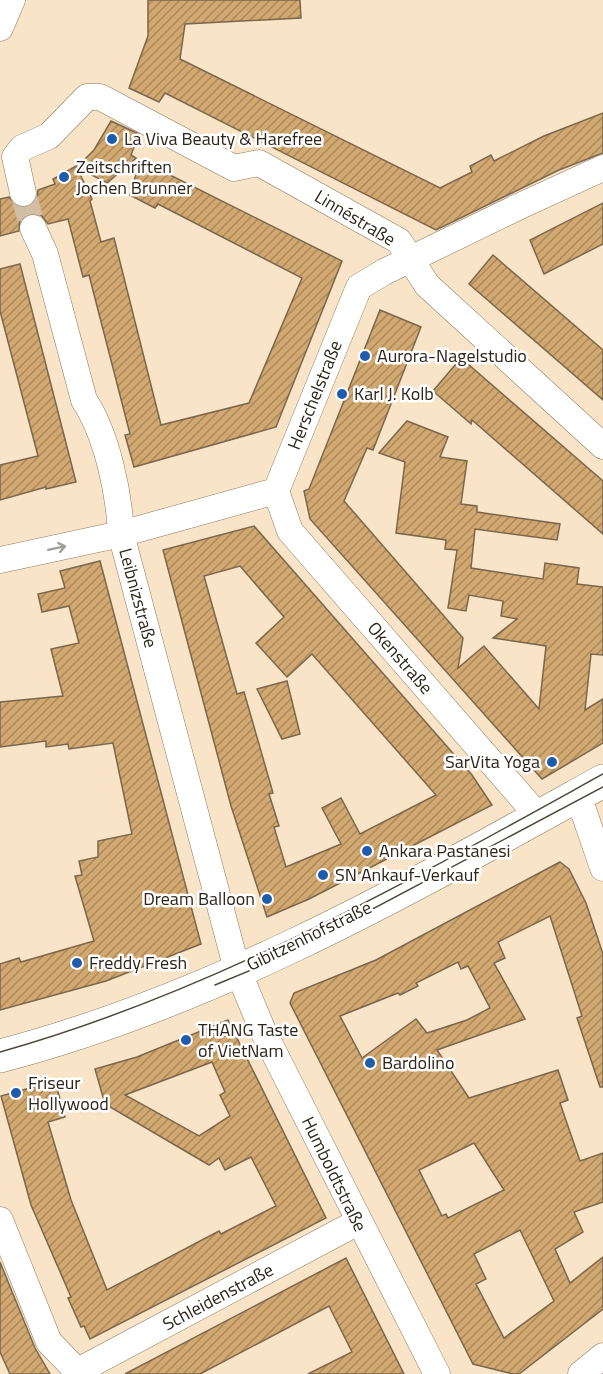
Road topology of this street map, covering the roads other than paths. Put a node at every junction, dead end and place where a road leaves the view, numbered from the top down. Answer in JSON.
{"nodes":[{"id":1,"x":12,"y":0,"type":"edge"},
{"id":2,"x":0,"y":28,"type":"edge"},
{"id":3,"x":603,"y":168,"type":"edge"},
{"id":4,"x":23,"y":194,"type":"tunnel mouth"},
{"id":5,"x":33,"y":228,"type":"tunnel mouth"},
{"id":6,"x":411,"y":260,"type":"junction"},
{"id":7,"x":603,"y":446,"type":"edge"},
{"id":8,"x":276,"y":490,"type":"junction"},
{"id":9,"x":121,"y":534,"type":"junction"},
{"id":10,"x":0,"y":560,"type":"edge"},
{"id":11,"x":590,"y":788,"type":"edge"},
{"id":12,"x":539,"y":817,"type":"junction"},
{"id":13,"x":603,"y":868,"type":"edge"},
{"id":14,"x":238,"y":971,"type":"junction"},
{"id":15,"x":0,"y":1056,"type":"edge"},
{"id":16,"x":0,"y":1220,"type":"edge"},
{"id":17,"x":358,"y":1222,"type":"junction"},
{"id":18,"x":603,"y":1356,"type":"edge"},
{"id":19,"x":79,"y":1373,"type":"edge"},
{"id":20,"x":437,"y":1374,"type":"edge"},
{"id":21,"x":581,"y":1374,"type":"edge"}],
"edges":[{"from":1,"to":2,"type":"street"},
{"from":3,"to":6,"type":"street","name":"Herschelstraße"},
{"from":4,"to":6,"type":"street","name":"Linnéstraße"},
{"from":5,"to":9,"type":"street","name":"Leibnizstraße"},
{"from":6,"to":7,"type":"street","name":"Linnéstraße"},
{"from":6,"to":8,"type":"street","name":"Herschelstraße"},
{"from":8,"to":9,"type":"street"},
{"from":8,"to":12,"type":"street","name":"Okenstraße"},
{"from":10,"to":9,"type":"street","one_way":true},
{"from":9,"to":14,"type":"street","name":"Leibnizstraße"},
{"from":11,"to":12,"type":"main road","name":"Gibitzenhofstraße"},
{"from":11,"to":13,"type":"street"},
{"from":12,"to":14,"type":"main road","name":"Gibitzenhofstraße"},
{"from":14,"to":15,"type":"main road","name":"Gibitzenhofstraße"},
{"from":14,"to":17,"type":"street","name":"Humboldtstraße"},
{"from":16,"to":19,"type":"street"},
{"from":17,"to":19,"type":"street","name":"Schleidenstraße"},
{"from":17,"to":20,"type":"street","name":"Humboldtstraße"},
{"from":18,"to":21,"type":"street"}]}
